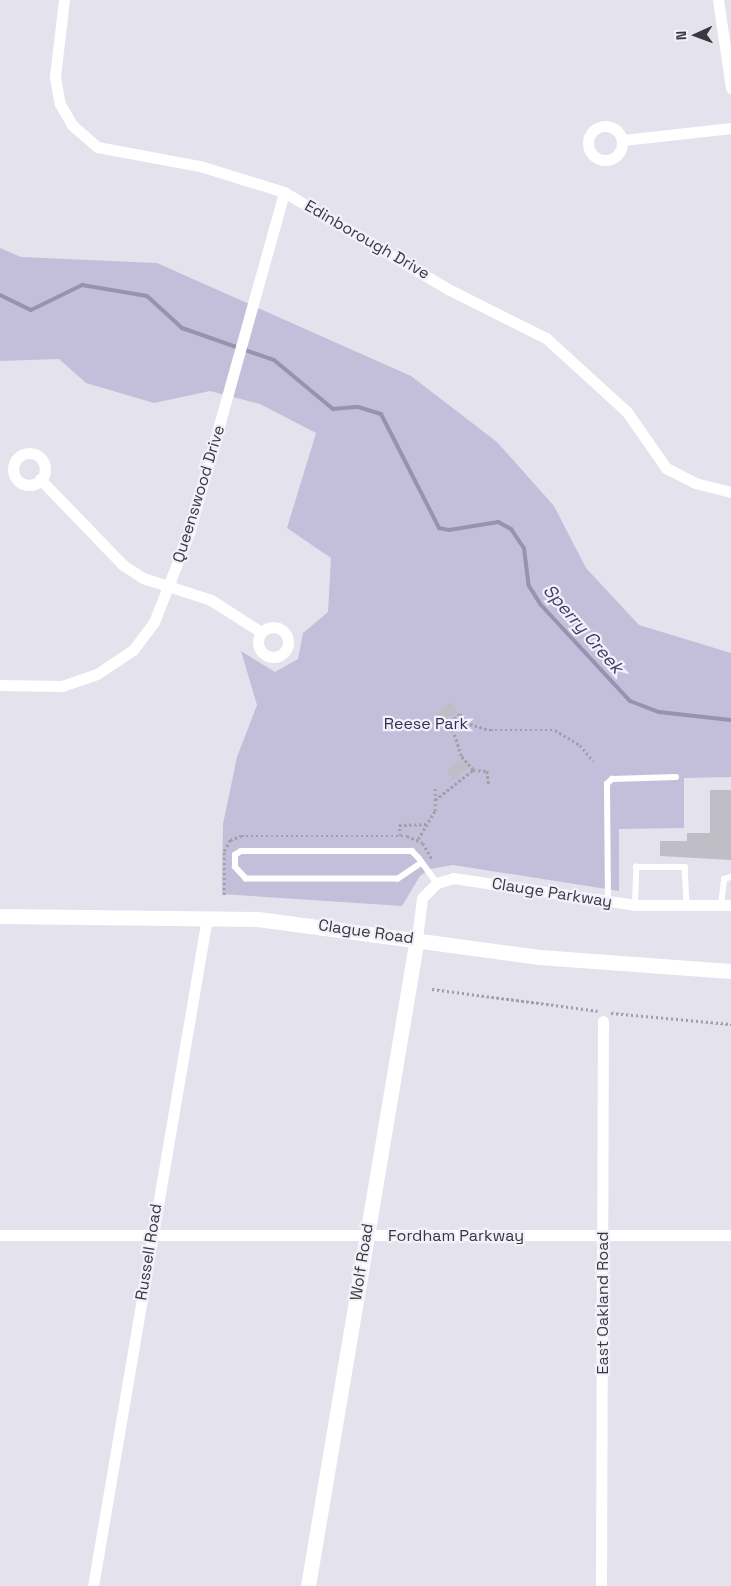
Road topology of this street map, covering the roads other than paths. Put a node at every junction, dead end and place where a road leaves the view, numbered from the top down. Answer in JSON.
{"nodes":[{"id":1,"x":64,"y":0,"type":"edge"},
{"id":2,"x":718,"y":0,"type":"edge"},
{"id":3,"x":731,"y":88,"type":"edge"},
{"id":4,"x":731,"y":128,"type":"edge"},
{"id":5,"x":623,"y":140,"type":"dead end"},
{"id":6,"x":284,"y":192,"type":"junction"},
{"id":7,"x":40,"y":479,"type":"dead end"},
{"id":8,"x":731,"y":492,"type":"edge"},
{"id":9,"x":170,"y":586,"type":"junction"},
{"id":10,"x":261,"y":632,"type":"dead end"},
{"id":11,"x":0,"y":685,"type":"edge"},
{"id":12,"x":676,"y":777,"type":"dead end"},
{"id":13,"x":422,"y":863,"type":"junction"},
{"id":14,"x":731,"y":878,"type":"edge"},
{"id":15,"x":436,"y":883,"type":"junction"},
{"id":16,"x":608,"y":902,"type":"junction"},
{"id":17,"x":635,"y":905,"type":"junction"},
{"id":18,"x":687,"y":905,"type":"junction"},
{"id":19,"x":726,"y":905,"type":"edge"},
{"id":20,"x":0,"y":916,"type":"edge"},
{"id":21,"x":207,"y":918,"type":"junction"},
{"id":22,"x":417,"y":938,"type":"junction"},
{"id":23,"x":731,"y":971,"type":"edge"},
{"id":24,"x":604,"y":1020,"type":"dead end"},
{"id":25,"x":0,"y":1235,"type":"edge"},
{"id":26,"x":367,"y":1235,"type":"junction"},
{"id":27,"x":731,"y":1235,"type":"edge"},
{"id":28,"x":152,"y":1236,"type":"junction"},
{"id":29,"x":604,"y":1237,"type":"junction"},
{"id":30,"x":93,"y":1586,"type":"edge"},
{"id":31,"x":308,"y":1586,"type":"edge"},
{"id":32,"x":601,"y":1586,"type":"edge"}],
"edges":[{"from":1,"to":6,"type":"street","name":"Edinborough Drive"},
{"from":2,"to":3,"type":"street"},
{"from":4,"to":5,"type":"street"},
{"from":6,"to":8,"type":"street","name":"Edinborough Drive"},
{"from":6,"to":9,"type":"street","name":"Queenswood Drive"},
{"from":7,"to":9,"type":"street"},
{"from":9,"to":10,"type":"street"},
{"from":9,"to":11,"type":"street","name":"Queenswood Drive"},
{"from":12,"to":16,"type":"lane"},
{"from":13,"to":13,"type":"lane"},
{"from":13,"to":15,"type":"lane"},
{"from":14,"to":19,"type":"lane"},
{"from":15,"to":16,"type":"street","name":"Clauge Parkway"},
{"from":15,"to":22,"type":"street"},
{"from":16,"to":17,"type":"street","name":"Clauge Parkway"},
{"from":17,"to":18,"type":"street","name":"Clauge Parkway"},
{"from":17,"to":18,"type":"lane"},
{"from":18,"to":19,"type":"street","name":"Clauge Parkway"},
{"from":20,"to":21,"type":"main road","name":"Clague Road"},
{"from":21,"to":22,"type":"main road","name":"Clague Road"},
{"from":21,"to":28,"type":"street","name":"Russell Road"},
{"from":22,"to":23,"type":"main road","name":"Clague Road"},
{"from":22,"to":26,"type":"main road","name":"Wolf Road"},
{"from":24,"to":29,"type":"street","name":"East Oakland Road"},
{"from":25,"to":28,"type":"street","name":"Fordham Parkway"},
{"from":26,"to":28,"type":"street","name":"Fordham Parkway"},
{"from":26,"to":29,"type":"street","name":"Fordham Parkway"},
{"from":26,"to":31,"type":"main road","name":"Wolf Road"},
{"from":27,"to":29,"type":"street","name":"Fordham Parkway"},
{"from":28,"to":30,"type":"street","name":"Russell Road"},
{"from":29,"to":32,"type":"street","name":"East Oakland Road"}]}
